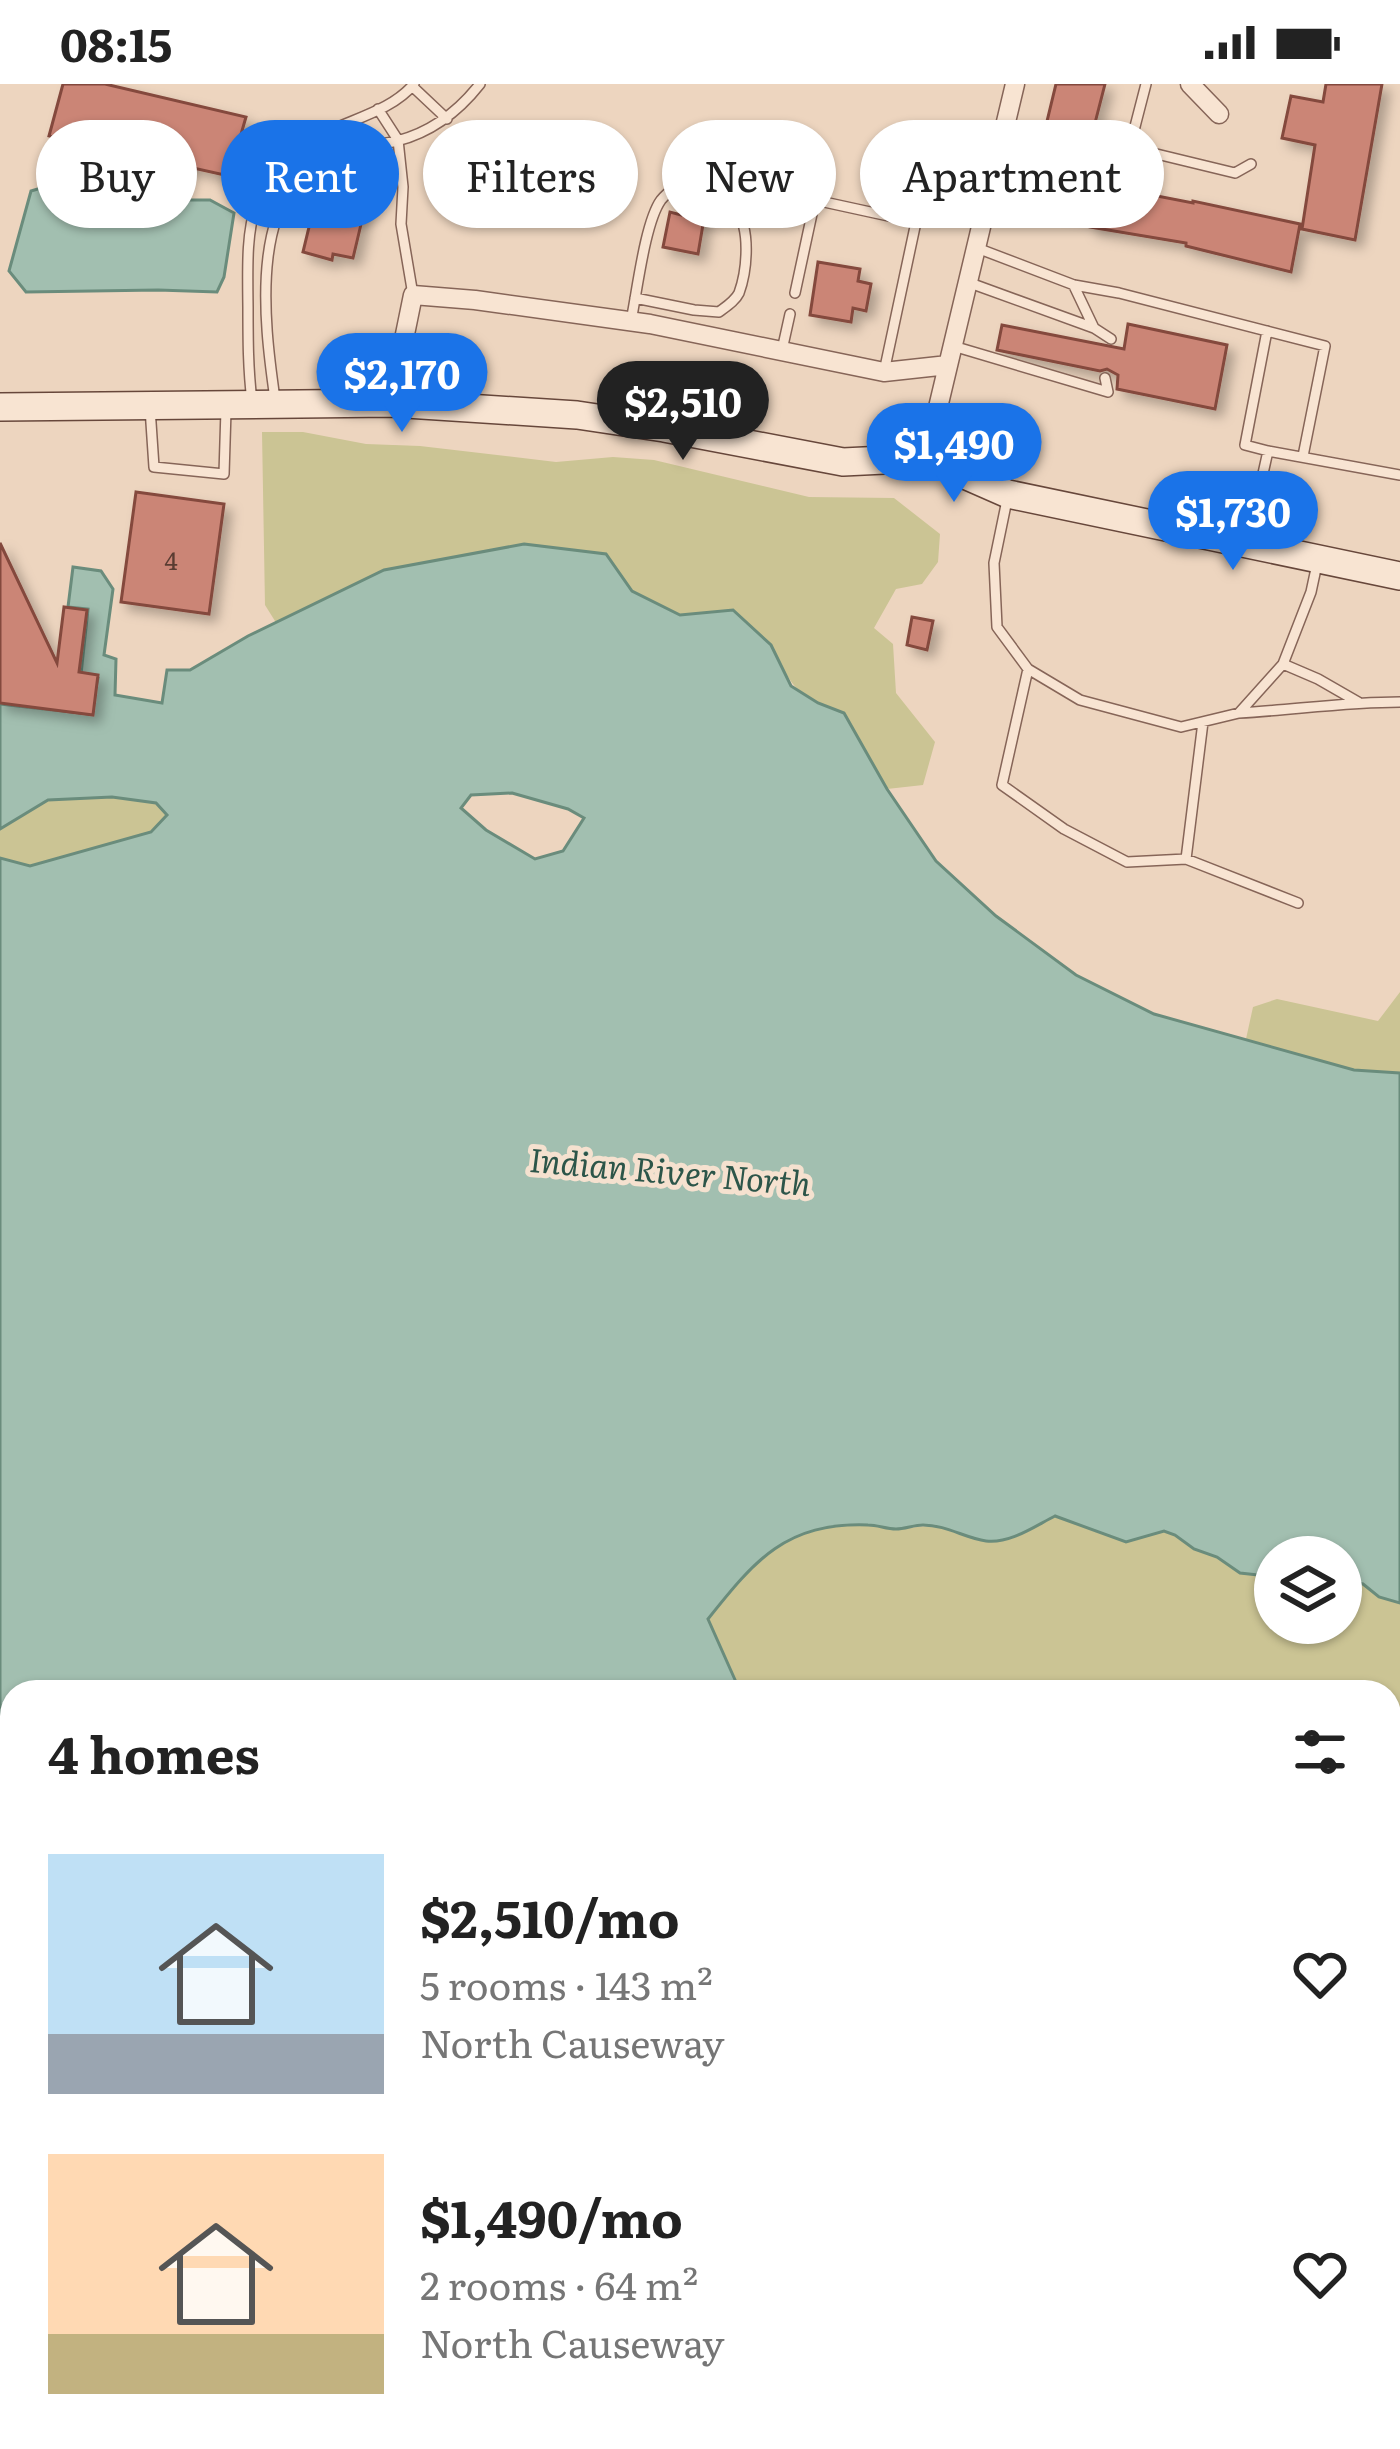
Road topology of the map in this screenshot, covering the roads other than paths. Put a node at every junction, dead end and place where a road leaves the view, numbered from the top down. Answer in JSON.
{"nodes":[{"id":1,"x":480,"y":84,"type":"edge"},
{"id":2,"x":1015,"y":84,"type":"edge"},
{"id":3,"x":1146,"y":84,"type":"edge"},
{"id":4,"x":1190,"y":84,"type":"edge"},
{"id":5,"x":414,"y":86,"type":"edge"},
{"id":6,"x":379,"y":109,"type":"junction"},
{"id":7,"x":1219,"y":114,"type":"dead end"},
{"id":8,"x":447,"y":118,"type":"junction"},
{"id":9,"x":386,"y":120,"type":"edge"},
{"id":10,"x":1006,"y":120,"type":"edge"},
{"id":11,"x":399,"y":140,"type":"edge"},
{"id":12,"x":399,"y":149,"type":"edge"},
{"id":13,"x":1251,"y":164,"type":"dead end"},
{"id":14,"x":860,"y":210,"type":"edge"},
{"id":15,"x":272,"y":228,"type":"edge"},
{"id":16,"x":915,"y":228,"type":"edge"},
{"id":17,"x":981,"y":228,"type":"edge"},
{"id":18,"x":976,"y":248,"type":"junction"},
{"id":19,"x":968,"y":282,"type":"junction"},
{"id":20,"x":1074,"y":285,"type":"junction"},
{"id":21,"x":795,"y":293,"type":"dead end"},
{"id":22,"x":413,"y":295,"type":"junction"},
{"id":23,"x":635,"y":298,"type":"junction"},
{"id":24,"x":790,"y":314,"type":"dead end"},
{"id":25,"x":631,"y":321,"type":"junction"},
{"id":26,"x":1094,"y":328,"type":"junction"},
{"id":27,"x":1267,"y":331,"type":"junction"},
{"id":28,"x":1111,"y":339,"type":"dead end"},
{"id":29,"x":782,"y":351,"type":"junction"},
{"id":30,"x":950,"y":356,"type":"junction"},
{"id":31,"x":884,"y":372,"type":"junction"},
{"id":32,"x":1105,"y":378,"type":"dead end"},
{"id":33,"x":391,"y":404,"type":"junction"},
{"id":34,"x":252,"y":405,"type":"junction"},
{"id":35,"x":150,"y":406,"type":"junction"},
{"id":36,"x":0,"y":407,"type":"edge"},
{"id":37,"x":1268,"y":451,"type":"junction"},
{"id":38,"x":1303,"y":456,"type":"junction"},
{"id":39,"x":926,"y":458,"type":"junction"},
{"id":40,"x":1400,"y":475,"type":"edge"},
{"id":41,"x":1008,"y":494,"type":"junction"},
{"id":42,"x":1251,"y":545,"type":"junction"},
{"id":43,"x":1318,"y":559,"type":"junction"},
{"id":44,"x":1400,"y":577,"type":"edge"},
{"id":45,"x":1283,"y":664,"type":"junction"},
{"id":46,"x":1028,"y":669,"type":"junction"},
{"id":47,"x":1358,"y":702,"type":"junction"},
{"id":48,"x":1400,"y":702,"type":"edge"},
{"id":49,"x":1239,"y":713,"type":"junction"},
{"id":50,"x":1203,"y":722,"type":"junction"},
{"id":51,"x":1186,"y":859,"type":"junction"},
{"id":52,"x":1298,"y":903,"type":"dead end"}],
"edges":[{"from":1,"to":8,"type":"lane"},
{"from":2,"to":10,"type":"street"},
{"from":3,"to":13,"type":"lane"},
{"from":4,"to":7,"type":"street"},
{"from":5,"to":6,"type":"lane"},
{"from":5,"to":8,"type":"lane"},
{"from":6,"to":9,"type":"lane"},
{"from":6,"to":34,"type":"lane"},
{"from":8,"to":11,"type":"lane"},
{"from":12,"to":22,"type":"lane"},
{"from":14,"to":21,"type":"lane"},
{"from":15,"to":34,"type":"lane"},
{"from":16,"to":31,"type":"lane"},
{"from":17,"to":18,"type":"street"},
{"from":18,"to":19,"type":"street"},
{"from":18,"to":20,"type":"lane"},
{"from":19,"to":26,"type":"lane"},
{"from":19,"to":30,"type":"street"},
{"from":20,"to":26,"type":"lane"},
{"from":20,"to":27,"type":"lane"},
{"from":22,"to":25,"type":"street"},
{"from":22,"to":33,"type":"street"},
{"from":23,"to":23,"type":"lane"},
{"from":23,"to":25,"type":"lane"},
{"from":24,"to":29,"type":"lane"},
{"from":25,"to":29,"type":"street"},
{"from":26,"to":28,"type":"lane"},
{"from":27,"to":37,"type":"lane"},
{"from":27,"to":38,"type":"lane"},
{"from":29,"to":31,"type":"street"},
{"from":30,"to":31,"type":"street"},
{"from":30,"to":32,"type":"lane"},
{"from":30,"to":39,"type":"street"},
{"from":33,"to":34,"type":"main road"},
{"from":33,"to":39,"type":"main road"},
{"from":34,"to":35,"type":"main road"},
{"from":34,"to":35,"type":"lane"},
{"from":35,"to":36,"type":"main road"},
{"from":37,"to":38,"type":"lane"},
{"from":37,"to":42,"type":"lane"},
{"from":38,"to":40,"type":"lane"},
{"from":39,"to":41,"type":"main road"},
{"from":41,"to":42,"type":"main road"},
{"from":41,"to":46,"type":"lane"},
{"from":42,"to":43,"type":"main road"},
{"from":43,"to":44,"type":"main road"},
{"from":43,"to":45,"type":"lane"},
{"from":45,"to":47,"type":"lane"},
{"from":45,"to":49,"type":"lane"},
{"from":46,"to":50,"type":"lane"},
{"from":46,"to":51,"type":"lane"},
{"from":47,"to":48,"type":"lane"},
{"from":47,"to":49,"type":"lane"},
{"from":49,"to":50,"type":"lane"},
{"from":50,"to":51,"type":"lane"},
{"from":51,"to":52,"type":"lane"}]}
